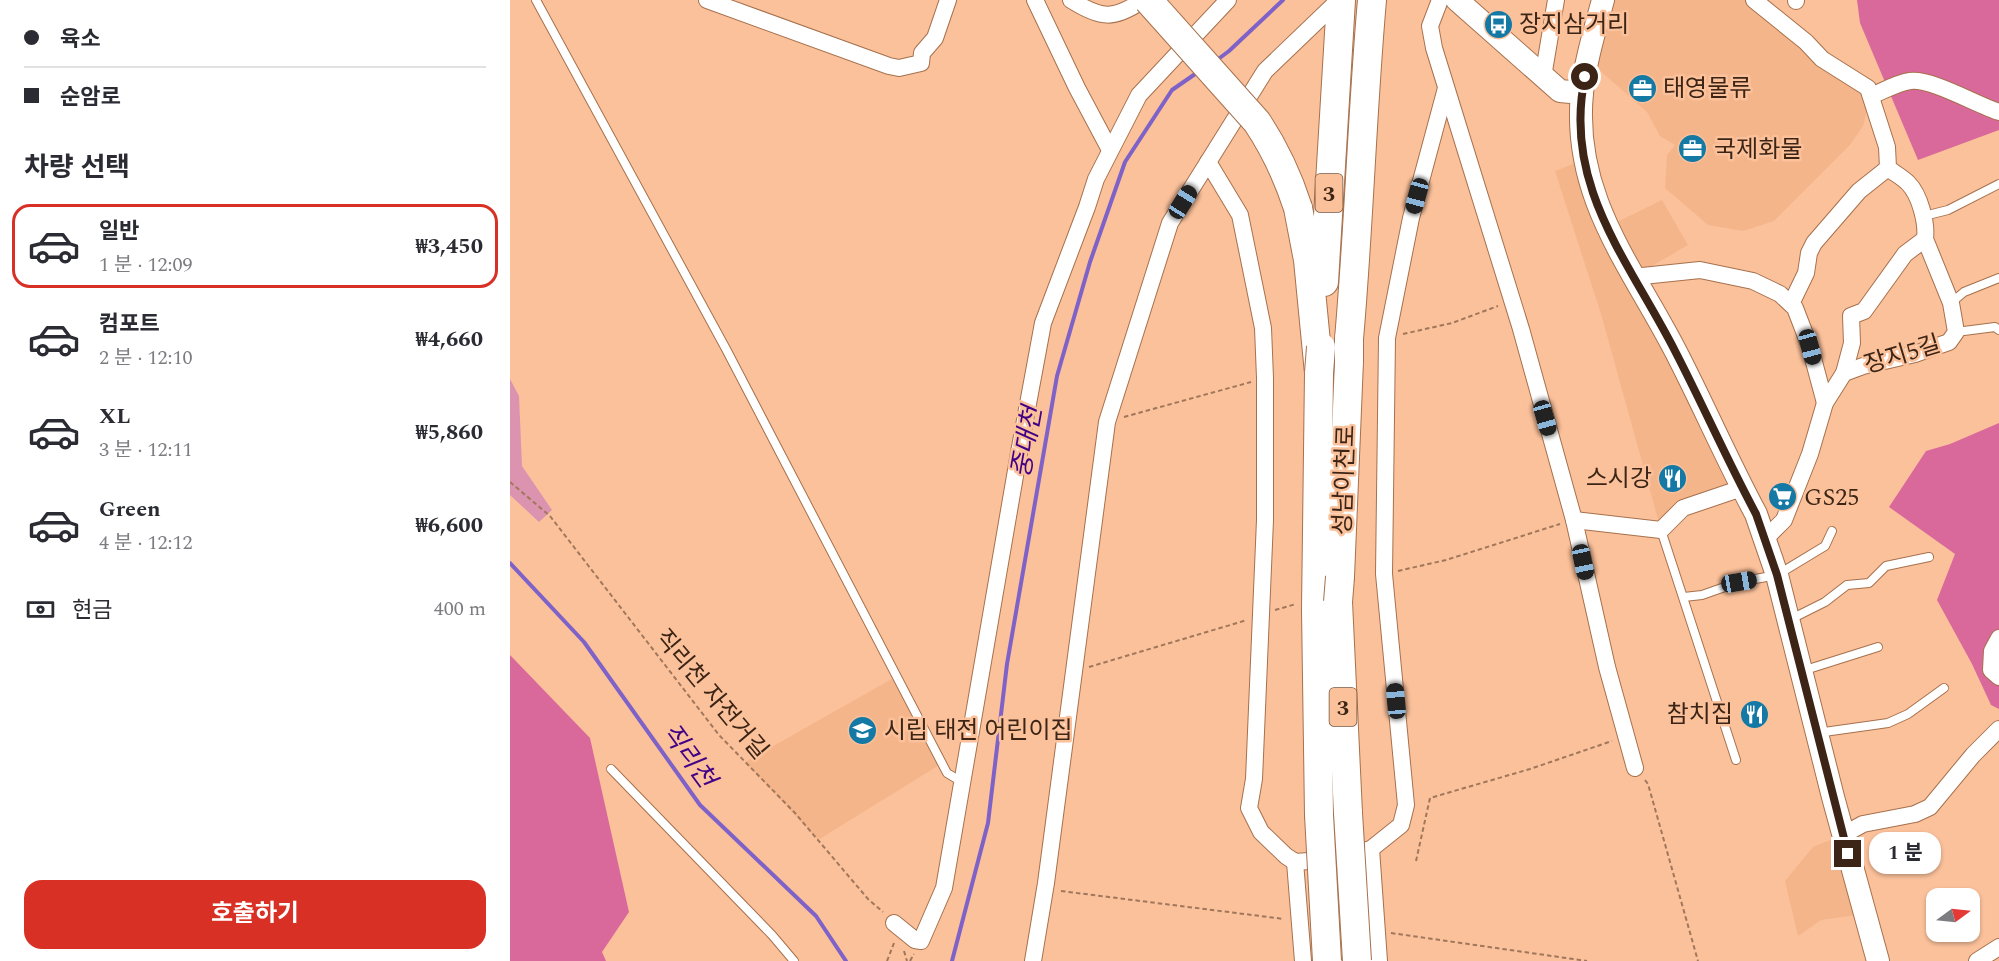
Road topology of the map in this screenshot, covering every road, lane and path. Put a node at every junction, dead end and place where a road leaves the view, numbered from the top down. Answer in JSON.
{"nodes":[{"id":1,"x":536,"y":0,"type":"edge"},
{"id":2,"x":707,"y":0,"type":"edge"},
{"id":3,"x":948,"y":0,"type":"edge"},
{"id":4,"x":1035,"y":0,"type":"edge"},
{"id":5,"x":1071,"y":0,"type":"edge"},
{"id":6,"x":1143,"y":0,"type":"edge"},
{"id":7,"x":1148,"y":0,"type":"edge"},
{"id":8,"x":1228,"y":0,"type":"edge"},
{"id":9,"x":1340,"y":0,"type":"edge"},
{"id":10,"x":1372,"y":0,"type":"edge"},
{"id":11,"x":1557,"y":0,"type":"edge"},
{"id":12,"x":1603,"y":0,"type":"edge"},
{"id":13,"x":1754,"y":0,"type":"edge"},
{"id":14,"x":1454,"y":1,"type":"edge"},
{"id":15,"x":1544,"y":77,"type":"junction"},
{"id":16,"x":1446,"y":88,"type":"junction"},
{"id":17,"x":1582,"y":93,"type":"junction"},
{"id":18,"x":1870,"y":96,"type":"junction"},
{"id":19,"x":1999,"y":112,"type":"edge"},
{"id":20,"x":1110,"y":150,"type":"junction"},
{"id":21,"x":1208,"y":162,"type":"junction"},
{"id":22,"x":1888,"y":168,"type":"junction"},
{"id":23,"x":1999,"y":184,"type":"edge"},
{"id":24,"x":1924,"y":216,"type":"junction"},
{"id":25,"x":1925,"y":239,"type":"junction"},
{"id":26,"x":1633,"y":277,"type":"junction"},
{"id":27,"x":1999,"y":278,"type":"edge"},
{"id":28,"x":1512,"y":300,"type":"junction"},
{"id":29,"x":1951,"y":303,"type":"junction"},
{"id":30,"x":1791,"y":304,"type":"junction"},
{"id":31,"x":1999,"y":330,"type":"edge"},
{"id":32,"x":1956,"y":332,"type":"junction"},
{"id":33,"x":1387,"y":338,"type":"junction"},
{"id":34,"x":1320,"y":360,"type":"junction"},
{"id":35,"x":1844,"y":374,"type":"junction"},
{"id":36,"x":1265,"y":378,"type":"junction"},
{"id":37,"x":1825,"y":403,"type":"junction"},
{"id":38,"x":1107,"y":422,"type":"junction"},
{"id":39,"x":510,"y":482,"type":"edge"},
{"id":40,"x":1742,"y":488,"type":"junction"},
{"id":41,"x":1574,"y":519,"type":"junction"},
{"id":42,"x":1661,"y":530,"type":"junction"},
{"id":43,"x":1832,"y":531,"type":"dead end"},
{"id":44,"x":1766,"y":538,"type":"junction"},
{"id":45,"x":1929,"y":557,"type":"dead end"},
{"id":46,"x":1777,"y":575,"type":"junction"},
{"id":47,"x":1684,"y":597,"type":"junction"},
{"id":48,"x":1789,"y":620,"type":"junction"},
{"id":49,"x":1999,"y":638,"type":"edge"},
{"id":50,"x":1878,"y":647,"type":"dead end"},
{"id":51,"x":1802,"y":671,"type":"junction"},
{"id":52,"x":1999,"y":678,"type":"edge"},
{"id":53,"x":1944,"y":688,"type":"dead end"},
{"id":54,"x":1999,"y":729,"type":"edge"},
{"id":55,"x":1816,"y":733,"type":"junction"},
{"id":56,"x":1626,"y":736,"type":"junction"},
{"id":57,"x":1736,"y":760,"type":"dead end"},
{"id":58,"x":1635,"y":768,"type":"joint"},
{"id":59,"x":611,"y":769,"type":"dead end"},
{"id":60,"x":962,"y":782,"type":"junction"},
{"id":61,"x":1843,"y":835,"type":"junction"},
{"id":62,"x":1371,"y":849,"type":"junction"},
{"id":63,"x":1416,"y":861,"type":"dead end"},
{"id":64,"x":1295,"y":862,"type":"junction"},
{"id":65,"x":1045,"y":889,"type":"junction"},
{"id":66,"x":1301,"y":922,"type":"junction"},
{"id":67,"x":894,"y":923,"type":"joint"},
{"id":68,"x":1376,"y":931,"type":"junction"},
{"id":69,"x":901,"y":944,"type":"dead end"},
{"id":70,"x":794,"y":961,"type":"edge"},
{"id":71,"x":907,"y":961,"type":"edge"},
{"id":72,"x":1033,"y":961,"type":"edge"},
{"id":73,"x":1303,"y":961,"type":"edge"},
{"id":74,"x":1327,"y":961,"type":"edge"},
{"id":75,"x":1357,"y":961,"type":"edge"},
{"id":76,"x":1379,"y":961,"type":"edge"},
{"id":77,"x":1587,"y":961,"type":"edge"},
{"id":78,"x":1698,"y":961,"type":"edge"},
{"id":79,"x":1878,"y":961,"type":"edge"}],
"edges":[{"from":1,"to":60,"type":"lane"},
{"from":2,"to":3,"type":"street"},
{"from":4,"to":20,"type":"street"},
{"from":5,"to":6,"type":"street"},
{"from":7,"to":34,"type":"highway","bridge":true},
{"from":8,"to":20,"type":"street"},
{"from":9,"to":21,"type":"street"},
{"from":9,"to":34,"type":"highway","name":"성남이천로","number":"3"},
{"from":10,"to":75,"type":"highway","name":"성남이천로","number":"3","bridge":true},
{"from":11,"to":15,"type":"street"},
{"from":12,"to":17,"type":"street"},
{"from":13,"to":18,"type":"street"},
{"from":14,"to":15,"type":"street"},
{"from":14,"to":16,"type":"street"},
{"from":15,"to":17,"type":"street"},
{"from":16,"to":28,"type":"street"},
{"from":16,"to":33,"type":"street"},
{"from":17,"to":26,"type":"street"},
{"from":18,"to":19,"type":"street"},
{"from":18,"to":22,"type":"street"},
{"from":20,"to":60,"type":"street"},
{"from":21,"to":36,"type":"street"},
{"from":21,"to":38,"type":"street"},
{"from":22,"to":24,"type":"street","name":"장지5길"},
{"from":22,"to":30,"type":"street"},
{"from":23,"to":24,"type":"lane"},
{"from":24,"to":25,"type":"street","name":"장지5길"},
{"from":25,"to":29,"type":"street","name":"장지5길"},
{"from":25,"to":35,"type":"street"},
{"from":26,"to":30,"type":"street"},
{"from":26,"to":40,"type":"street"},
{"from":27,"to":29,"type":"lane"},
{"from":28,"to":33,"type":"path"},
{"from":28,"to":41,"type":"street"},
{"from":29,"to":32,"type":"street","name":"장지5길"},
{"from":30,"to":37,"type":"street"},
{"from":31,"to":32,"type":"lane"},
{"from":32,"to":35,"type":"street","name":"장지5길"},
{"from":33,"to":62,"type":"street"},
{"from":34,"to":74,"type":"highway","name":"성남이천로","number":"3","bridge":true},
{"from":35,"to":37,"type":"street","name":"장지5길"},
{"from":36,"to":38,"type":"path"},
{"from":36,"to":64,"type":"street"},
{"from":37,"to":44,"type":"street","name":"장지5길"},
{"from":38,"to":65,"type":"street"},
{"from":39,"to":67,"type":"path","name":"직리천 자전거길"},
{"from":40,"to":42,"type":"street"},
{"from":40,"to":44,"type":"street"},
{"from":41,"to":42,"type":"street"},
{"from":41,"to":56,"type":"street"},
{"from":42,"to":47,"type":"lane"},
{"from":43,"to":46,"type":"lane"},
{"from":44,"to":46,"type":"street"},
{"from":45,"to":48,"type":"lane"},
{"from":46,"to":47,"type":"lane"},
{"from":46,"to":48,"type":"street"},
{"from":47,"to":57,"type":"lane"},
{"from":48,"to":51,"type":"street"},
{"from":49,"to":52,"type":"street"},
{"from":50,"to":51,"type":"lane"},
{"from":51,"to":55,"type":"street"},
{"from":53,"to":55,"type":"lane"},
{"from":54,"to":61,"type":"street"},
{"from":55,"to":61,"type":"street"},
{"from":56,"to":58,"type":"street"},
{"from":56,"to":63,"type":"path"},
{"from":58,"to":78,"type":"path"},
{"from":59,"to":70,"type":"lane"},
{"from":60,"to":67,"type":"street"},
{"from":61,"to":79,"type":"street"},
{"from":62,"to":64,"type":"street"},
{"from":62,"to":68,"type":"street"},
{"from":64,"to":66,"type":"street"},
{"from":65,"to":66,"type":"path"},
{"from":65,"to":72,"type":"street"},
{"from":66,"to":73,"type":"street"},
{"from":68,"to":76,"type":"street"},
{"from":68,"to":77,"type":"path"},
{"from":69,"to":71,"type":"path"}]}
